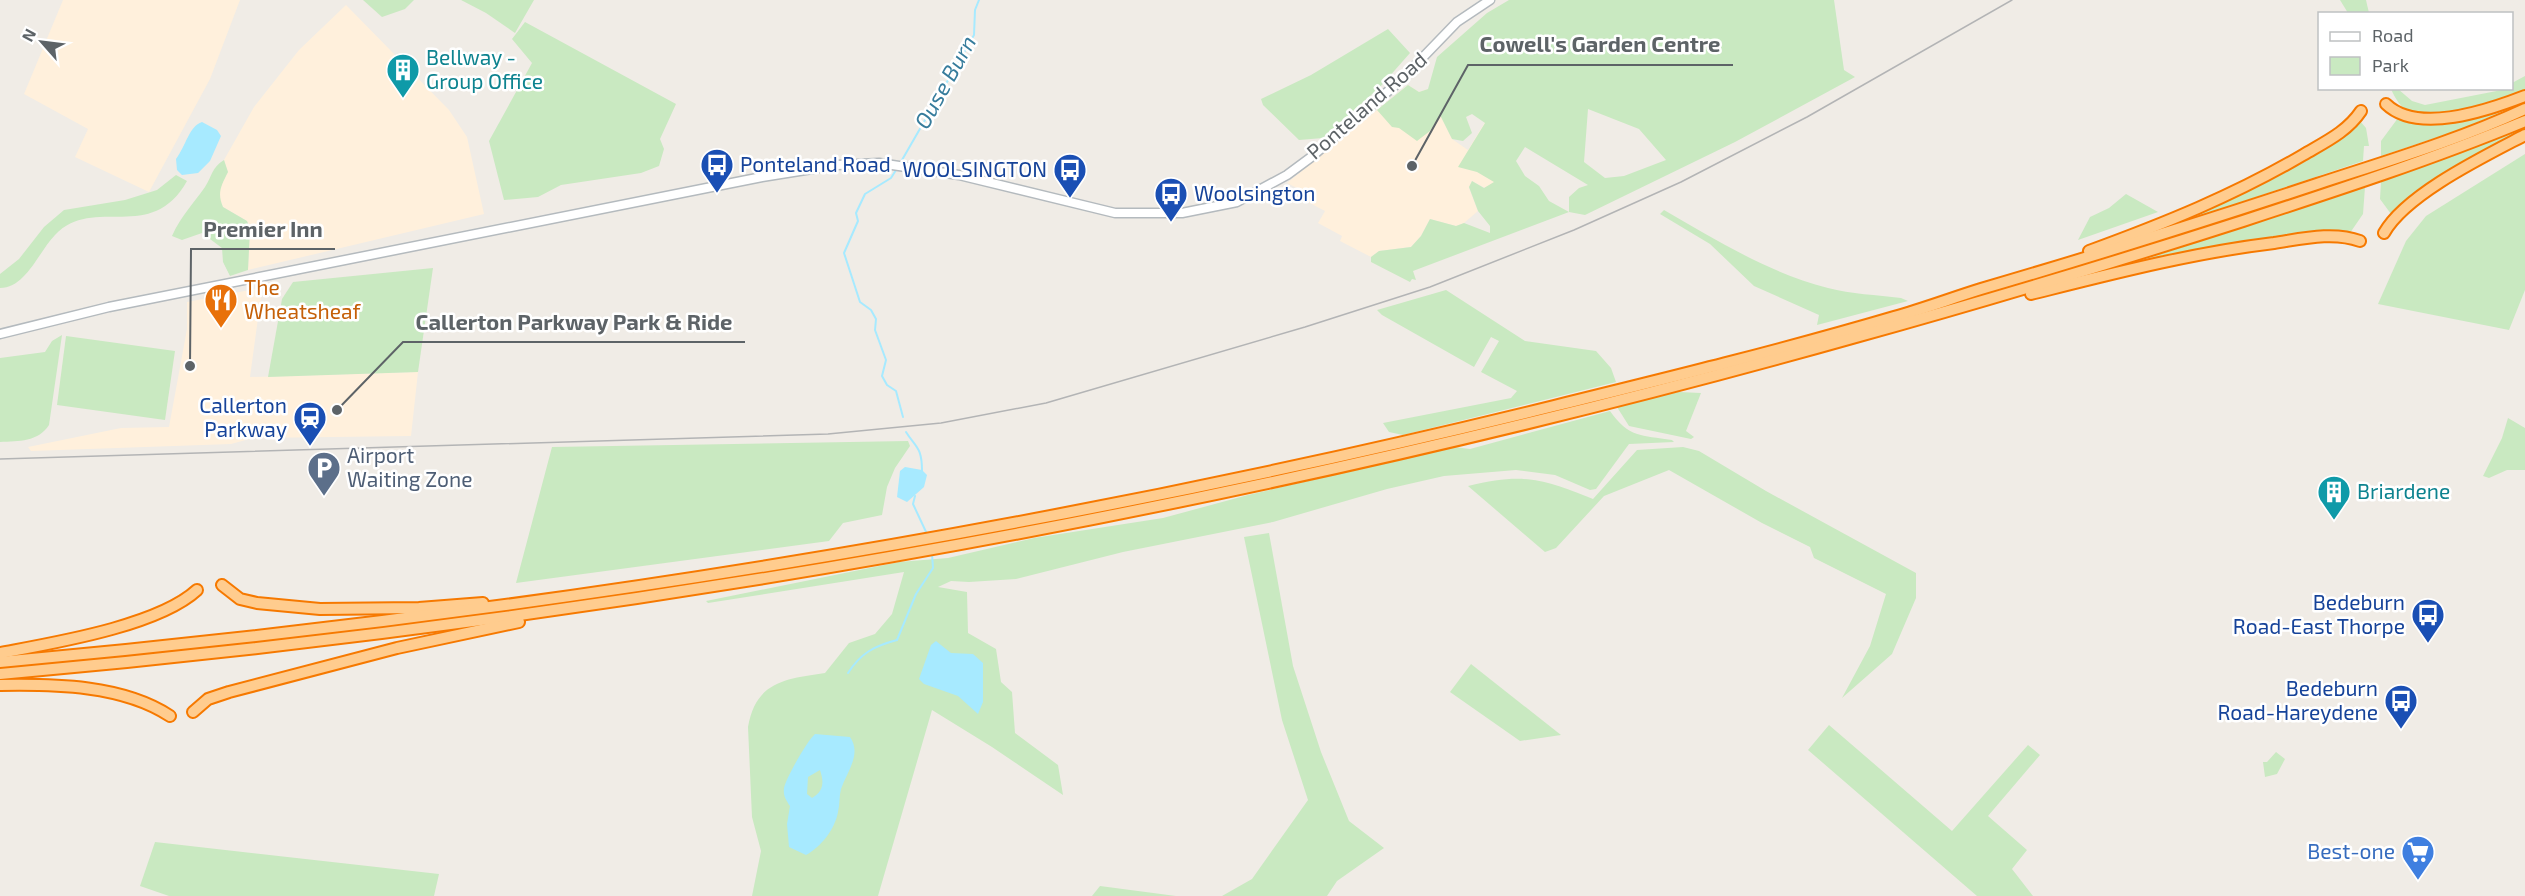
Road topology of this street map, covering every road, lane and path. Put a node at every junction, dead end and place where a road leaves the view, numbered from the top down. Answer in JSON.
{"nodes":[{"id":1,"x":1490,"y":0,"type":"edge"},
{"id":2,"x":2525,"y":96,"type":"edge"},
{"id":3,"x":2386,"y":104,"type":"dead end"},
{"id":4,"x":2525,"y":109,"type":"edge"},
{"id":5,"x":2361,"y":111,"type":"dead end"},
{"id":6,"x":2525,"y":121,"type":"edge"},
{"id":7,"x":2525,"y":135,"type":"edge"},
{"id":8,"x":2384,"y":232,"type":"dead end"},
{"id":9,"x":2360,"y":241,"type":"dead end"},
{"id":10,"x":1984,"y":289,"type":"junction"},
{"id":11,"x":1979,"y":302,"type":"junction"},
{"id":12,"x":0,"y":334,"type":"edge"},
{"id":13,"x":222,"y":585,"type":"dead end"},
{"id":14,"x":197,"y":590,"type":"dead end"},
{"id":15,"x":600,"y":593,"type":"junction"},
{"id":16,"x":640,"y":598,"type":"junction"},
{"id":17,"x":0,"y":652,"type":"edge"},
{"id":18,"x":0,"y":662,"type":"edge"},
{"id":19,"x":0,"y":674,"type":"edge"},
{"id":20,"x":0,"y":685,"type":"edge"},
{"id":21,"x":193,"y":712,"type":"dead end"},
{"id":22,"x":170,"y":716,"type":"dead end"}],
"edges":[{"from":1,"to":12,"type":"main road","name":"Ponteland Road"},
{"from":2,"to":3,"type":"highway"},
{"from":4,"to":10,"type":"highway"},
{"from":5,"to":10,"type":"highway"},
{"from":6,"to":11,"type":"highway"},
{"from":7,"to":8,"type":"highway"},
{"from":9,"to":11,"type":"highway"},
{"from":10,"to":15,"type":"highway"},
{"from":11,"to":16,"type":"highway"},
{"from":13,"to":15,"type":"highway"},
{"from":14,"to":17,"type":"highway"},
{"from":15,"to":18,"type":"highway"},
{"from":16,"to":19,"type":"highway"},
{"from":16,"to":21,"type":"highway"},
{"from":20,"to":22,"type":"highway"}]}
